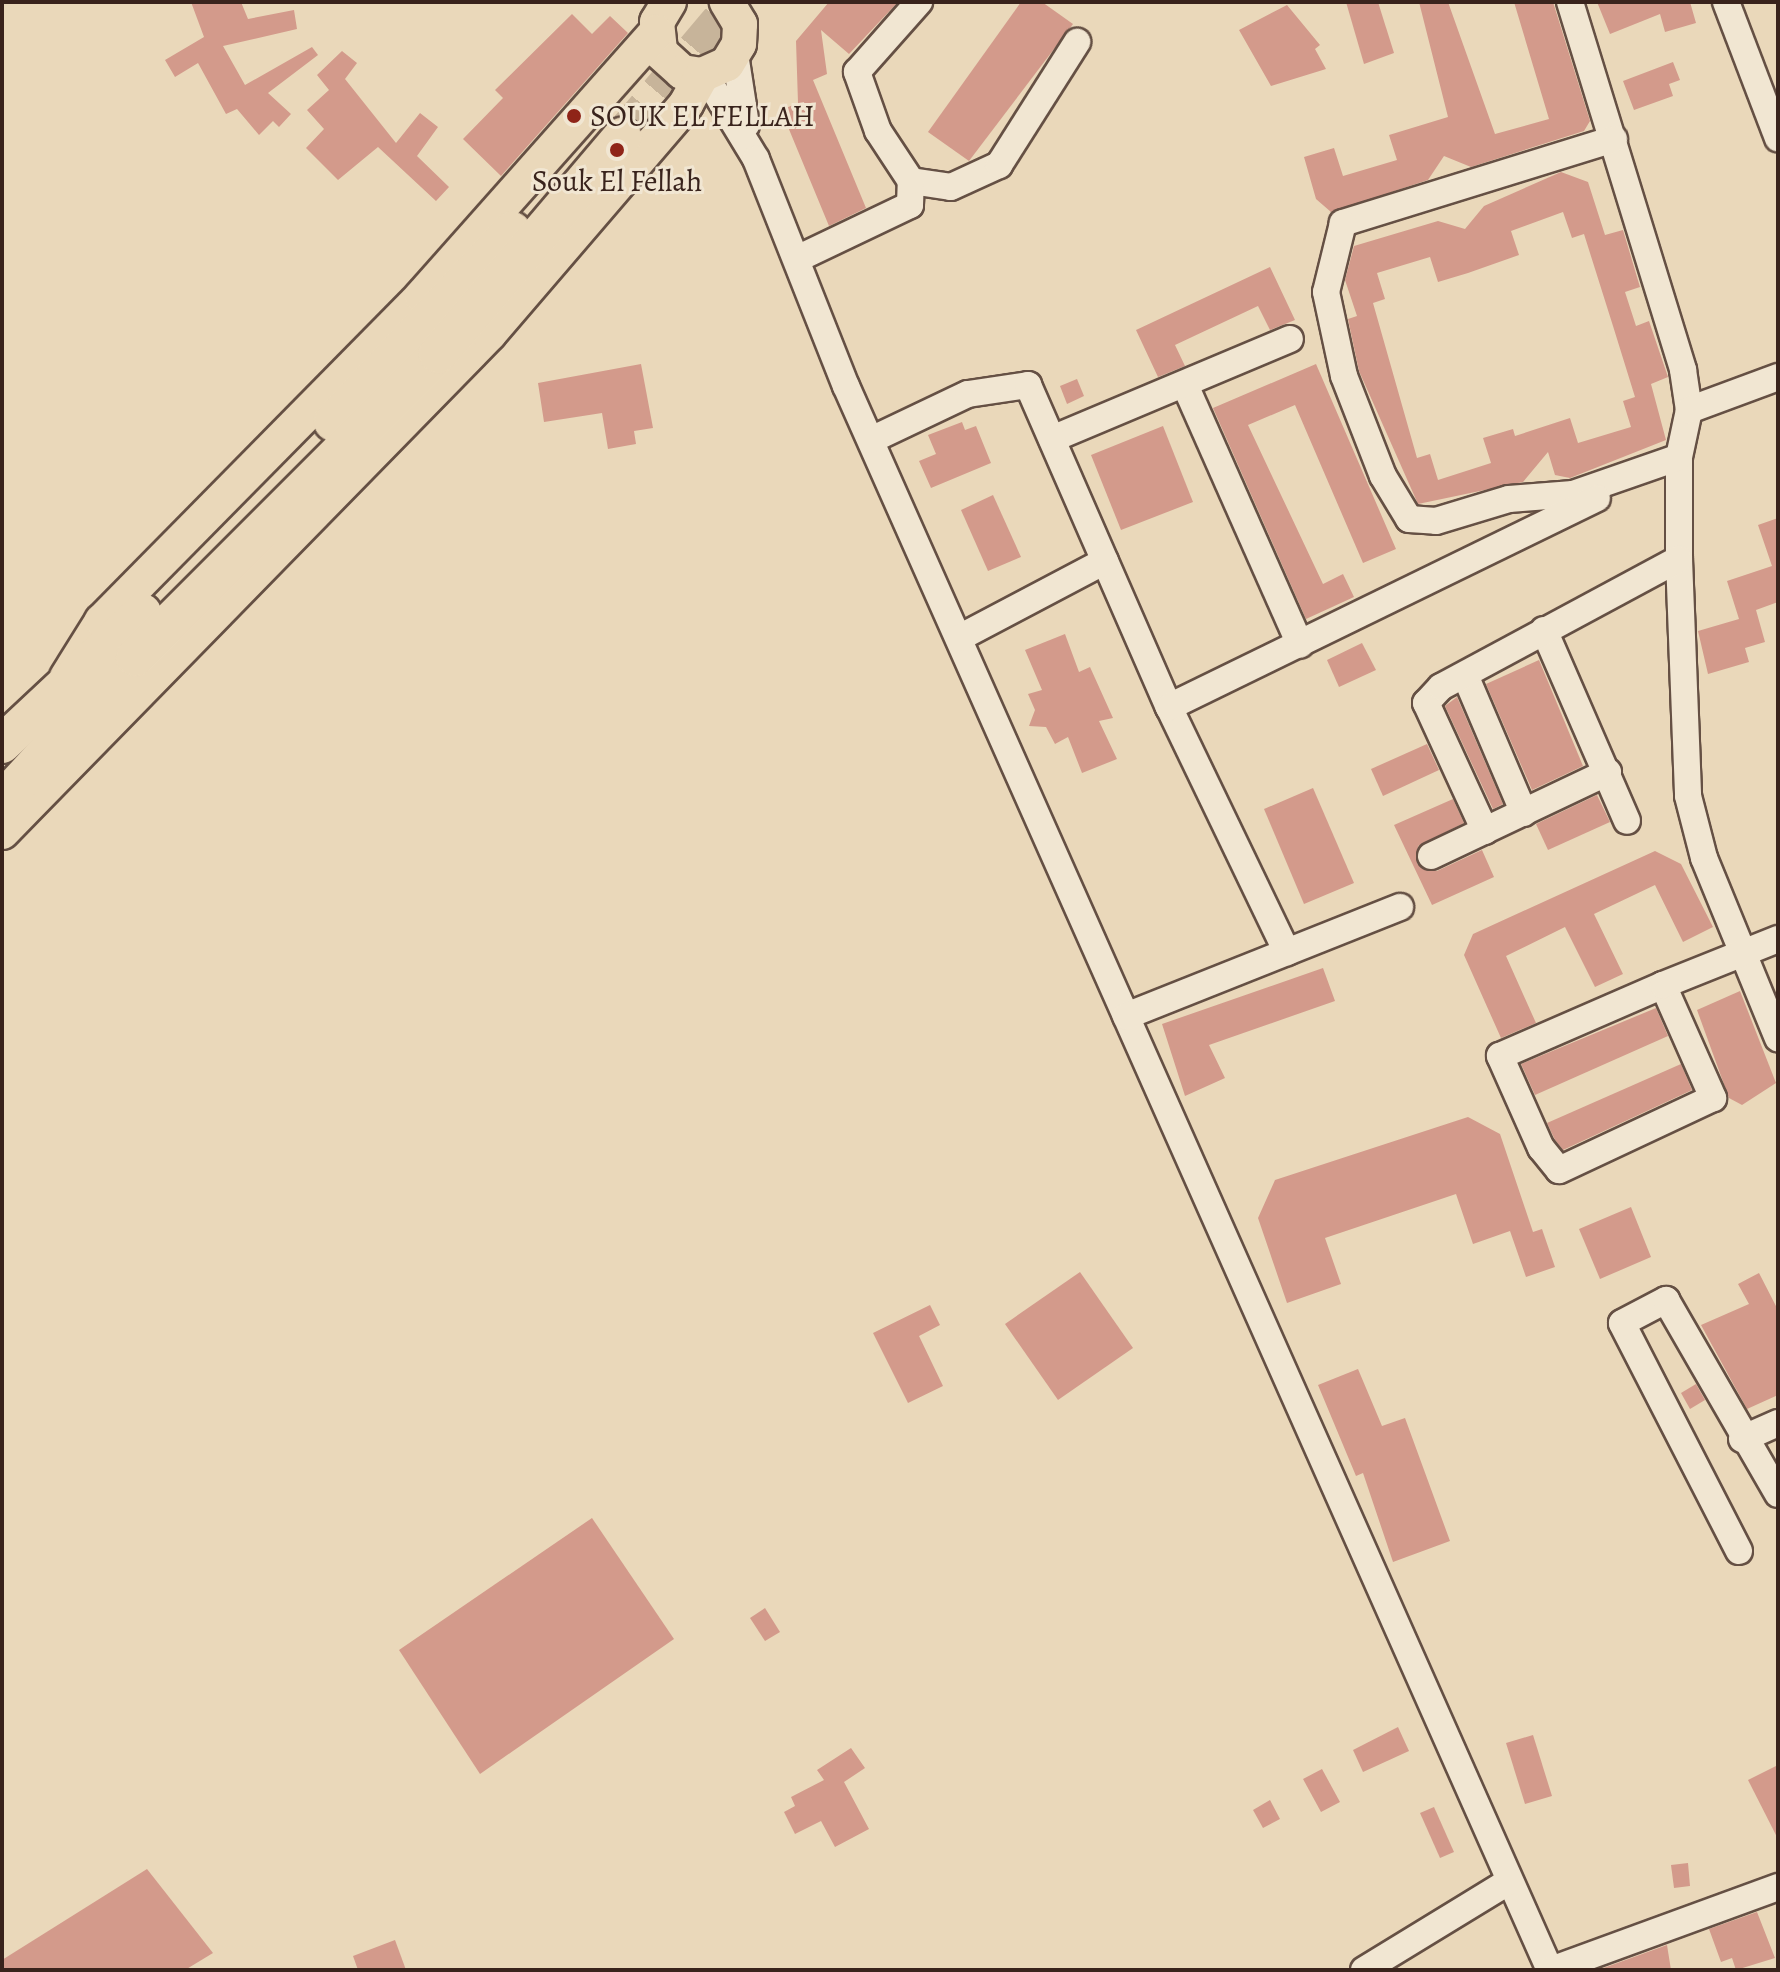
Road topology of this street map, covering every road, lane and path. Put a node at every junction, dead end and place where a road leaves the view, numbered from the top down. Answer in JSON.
{"nodes":[{"id":1,"x":727,"y":2,"type":"edge"},
{"id":2,"x":764,"y":2,"type":"edge"},
{"id":3,"x":919,"y":2,"type":"edge"},
{"id":4,"x":1570,"y":2,"type":"edge"},
{"id":5,"x":1726,"y":2,"type":"edge"},
{"id":6,"x":660,"y":12,"type":"edge"},
{"id":7,"x":1077,"y":42,"type":"dead end"},
{"id":8,"x":738,"y":44,"type":"junction"},
{"id":9,"x":703,"y":75,"type":"junction"},
{"id":10,"x":1778,"y":138,"type":"edge"},
{"id":11,"x":1614,"y":139,"type":"junction"},
{"id":12,"x":756,"y":159,"type":"junction"},
{"id":13,"x":911,"y":181,"type":"junction"},
{"id":14,"x":799,"y":258,"type":"junction"},
{"id":15,"x":1290,"y":339,"type":"dead end"},
{"id":16,"x":1778,"y":377,"type":"edge"},
{"id":17,"x":1185,"y":385,"type":"junction"},
{"id":18,"x":1689,"y":410,"type":"junction"},
{"id":19,"x":1052,"y":439,"type":"junction"},
{"id":20,"x":871,"y":440,"type":"junction"},
{"id":21,"x":1679,"y":457,"type":"junction"},
{"id":22,"x":1679,"y":559,"type":"junction"},
{"id":23,"x":1105,"y":561,"type":"junction"},
{"id":24,"x":1544,"y":630,"type":"junction"},
{"id":25,"x":959,"y":638,"type":"junction"},
{"id":26,"x":1300,"y":645,"type":"junction"},
{"id":27,"x":1465,"y":675,"type":"junction"},
{"id":28,"x":61,"y":694,"type":"junction"},
{"id":29,"x":1169,"y":707,"type":"junction"},
{"id":30,"x":2,"y":744,"type":"edge"},
{"id":31,"x":1608,"y":772,"type":"junction"},
{"id":32,"x":2,"y":801,"type":"edge"},
{"id":33,"x":1524,"y":813,"type":"junction"},
{"id":34,"x":1627,"y":821,"type":"dead end"},
{"id":35,"x":1485,"y":831,"type":"junction"},
{"id":36,"x":2,"y":832,"type":"edge"},
{"id":37,"x":1431,"y":856,"type":"dead end"},
{"id":38,"x":1400,"y":907,"type":"dead end"},
{"id":39,"x":1778,"y":939,"type":"edge"},
{"id":40,"x":1746,"y":951,"type":"junction"},
{"id":41,"x":1287,"y":952,"type":"junction"},
{"id":42,"x":1663,"y":985,"type":"junction"},
{"id":43,"x":1126,"y":1016,"type":"junction"},
{"id":44,"x":1778,"y":1038,"type":"edge"},
{"id":45,"x":1778,"y":1423,"type":"edge"},
{"id":46,"x":1742,"y":1439,"type":"junction"},
{"id":47,"x":1778,"y":1494,"type":"edge"},
{"id":48,"x":1739,"y":1551,"type":"dead end"},
{"id":49,"x":1508,"y":1882,"type":"junction"},
{"id":50,"x":1778,"y":1887,"type":"edge"},
{"id":51,"x":1364,"y":1970,"type":"edge"},
{"id":52,"x":1550,"y":1970,"type":"edge"}],
"edges":[{"from":1,"to":8,"type":"main road"},
{"from":2,"to":8,"type":"main road"},
{"from":3,"to":13,"type":"street"},
{"from":4,"to":11,"type":"street"},
{"from":5,"to":10,"type":"street"},
{"from":6,"to":9,"type":"main road"},
{"from":6,"to":28,"type":"main road"},
{"from":7,"to":13,"type":"street"},
{"from":8,"to":9,"type":"main road"},
{"from":8,"to":12,"type":"street"},
{"from":9,"to":12,"type":"street"},
{"from":9,"to":36,"type":"main road"},
{"from":11,"to":18,"type":"street"},
{"from":11,"to":21,"type":"street"},
{"from":12,"to":14,"type":"street"},
{"from":13,"to":14,"type":"street"},
{"from":14,"to":20,"type":"street"},
{"from":15,"to":17,"type":"street"},
{"from":16,"to":18,"type":"street"},
{"from":17,"to":19,"type":"street"},
{"from":17,"to":26,"type":"street"},
{"from":18,"to":21,"type":"street"},
{"from":19,"to":20,"type":"street"},
{"from":19,"to":23,"type":"street"},
{"from":20,"to":25,"type":"street"},
{"from":21,"to":22,"type":"street"},
{"from":21,"to":26,"type":"street"},
{"from":22,"to":24,"type":"street"},
{"from":22,"to":40,"type":"street"},
{"from":23,"to":25,"type":"street"},
{"from":23,"to":29,"type":"street"},
{"from":24,"to":27,"type":"street"},
{"from":24,"to":31,"type":"street"},
{"from":25,"to":43,"type":"street"},
{"from":26,"to":29,"type":"street"},
{"from":27,"to":33,"type":"street"},
{"from":27,"to":35,"type":"street"},
{"from":28,"to":30,"type":"highway"},
{"from":28,"to":32,"type":"highway"},
{"from":29,"to":41,"type":"street"},
{"from":31,"to":33,"type":"street"},
{"from":31,"to":34,"type":"street"},
{"from":33,"to":35,"type":"street"},
{"from":35,"to":37,"type":"street"},
{"from":38,"to":41,"type":"street"},
{"from":39,"to":40,"type":"street"},
{"from":40,"to":42,"type":"street"},
{"from":40,"to":44,"type":"street"},
{"from":41,"to":43,"type":"street"},
{"from":42,"to":42,"type":"street"},
{"from":43,"to":49,"type":"street"},
{"from":45,"to":46,"type":"street"},
{"from":46,"to":47,"type":"street"},
{"from":46,"to":48,"type":"street"},
{"from":49,"to":51,"type":"street"},
{"from":49,"to":52,"type":"street"},
{"from":50,"to":52,"type":"street"}]}
